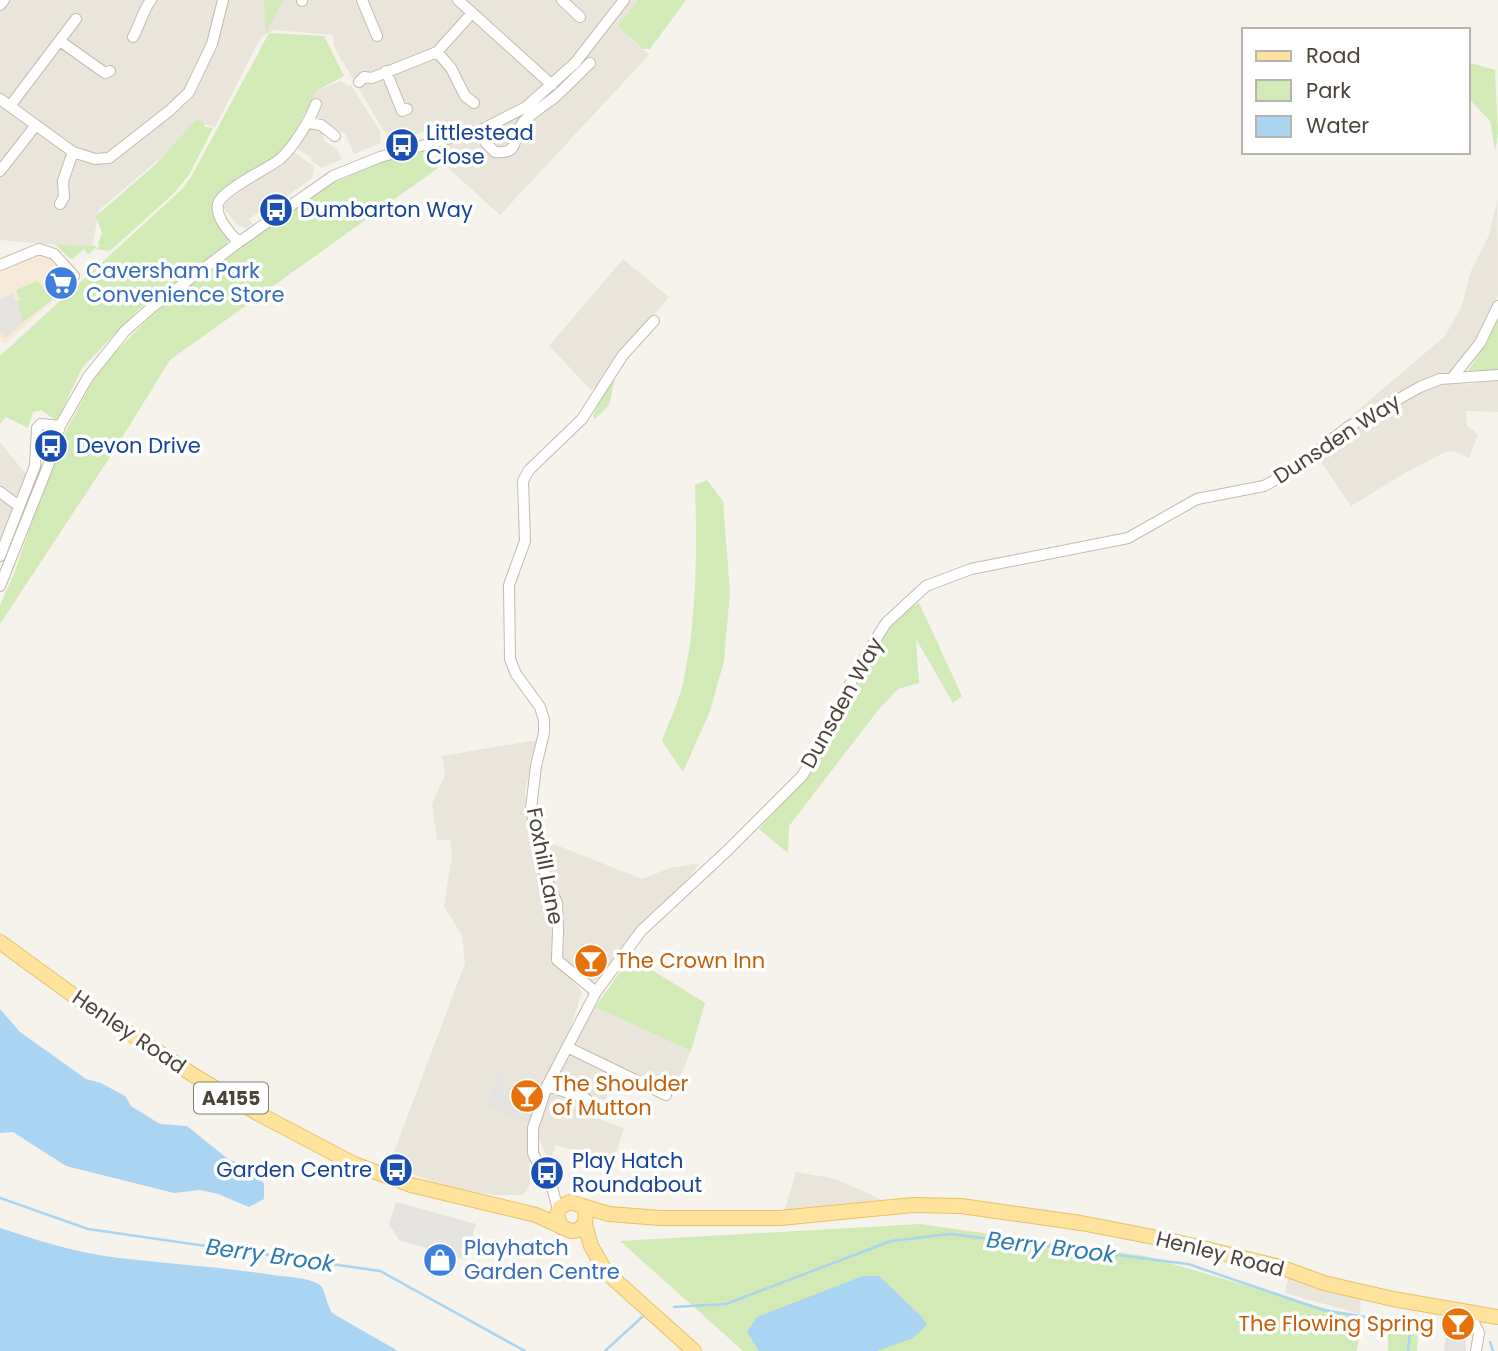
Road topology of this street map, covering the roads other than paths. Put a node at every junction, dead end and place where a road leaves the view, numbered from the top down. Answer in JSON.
{"nodes":[{"id":1,"x":4,"y":0,"type":"edge"},
{"id":2,"x":151,"y":0,"type":"edge"},
{"id":3,"x":223,"y":0,"type":"edge"},
{"id":4,"x":362,"y":0,"type":"edge"},
{"id":5,"x":562,"y":0,"type":"edge"},
{"id":6,"x":624,"y":0,"type":"edge"},
{"id":7,"x":0,"y":5,"type":"edge"},
{"id":8,"x":466,"y":5,"type":"edge"},
{"id":9,"x":580,"y":17,"type":"dead end"},
{"id":10,"x":76,"y":19,"type":"dead end"},
{"id":11,"x":372,"y":31,"type":"dead end"},
{"id":12,"x":133,"y":37,"type":"dead end"},
{"id":13,"x":60,"y":41,"type":"junction"},
{"id":14,"x":437,"y":52,"type":"junction"},
{"id":15,"x":588,"y":67,"type":"dead end"},
{"id":16,"x":386,"y":71,"type":"junction"},
{"id":17,"x":359,"y":82,"type":"dead end"},
{"id":18,"x":97,"y":83,"type":"dead end"},
{"id":19,"x":552,"y":85,"type":"junction"},
{"id":20,"x":0,"y":99,"type":"edge"},
{"id":21,"x":474,"y":103,"type":"dead end"},
{"id":22,"x":316,"y":104,"type":"dead end"},
{"id":23,"x":10,"y":106,"type":"junction"},
{"id":24,"x":402,"y":111,"type":"dead end"},
{"id":25,"x":309,"y":123,"type":"junction"},
{"id":26,"x":36,"y":125,"type":"junction"},
{"id":27,"x":481,"y":130,"type":"junction"},
{"id":28,"x":335,"y":136,"type":"dead end"},
{"id":29,"x":74,"y":152,"type":"junction"},
{"id":30,"x":0,"y":171,"type":"edge"},
{"id":31,"x":60,"y":204,"type":"dead end"},
{"id":32,"x":239,"y":242,"type":"junction"},
{"id":33,"x":0,"y":265,"type":"edge"},
{"id":34,"x":74,"y":276,"type":"dead end"},
{"id":35,"x":1498,"y":306,"type":"edge"},
{"id":36,"x":654,"y":321,"type":"dead end"},
{"id":37,"x":1498,"y":375,"type":"edge"},
{"id":38,"x":1452,"y":378,"type":"junction"},
{"id":39,"x":60,"y":426,"type":"junction"},
{"id":40,"x":0,"y":492,"type":"edge"},
{"id":41,"x":19,"y":506,"type":"junction"},
{"id":42,"x":0,"y":556,"type":"edge"},
{"id":43,"x":0,"y":586,"type":"edge"},
{"id":44,"x":0,"y":942,"type":"edge"},
{"id":45,"x":596,"y":992,"type":"junction"},
{"id":46,"x":568,"y":1047,"type":"junction"},
{"id":47,"x":547,"y":1086,"type":"junction"},
{"id":48,"x":666,"y":1095,"type":"dead end"},
{"id":49,"x":595,"y":1107,"type":"dead end"},
{"id":50,"x":552,"y":1187,"type":"junction"},
{"id":51,"x":578,"y":1203,"type":"junction"},
{"id":52,"x":558,"y":1210,"type":"junction"},
{"id":53,"x":609,"y":1214,"type":"junction"},
{"id":54,"x":536,"y":1215,"type":"junction"},
{"id":55,"x":585,"y":1224,"type":"junction"},
{"id":56,"x":566,"y":1229,"type":"junction"},
{"id":57,"x":591,"y":1246,"type":"junction"},
{"id":58,"x":1469,"y":1313,"type":"junction"},
{"id":59,"x":1496,"y":1316,"type":"edge"},
{"id":60,"x":1479,"y":1333,"type":"junction"},
{"id":61,"x":694,"y":1351,"type":"edge"},
{"id":62,"x":1476,"y":1351,"type":"edge"}],
"edges":[{"from":1,"to":7,"type":"street"},
{"from":2,"to":12,"type":"street"},
{"from":3,"to":29,"type":"street"},
{"from":4,"to":11,"type":"street"},
{"from":5,"to":9,"type":"street"},
{"from":6,"to":19,"type":"street"},
{"from":8,"to":14,"type":"street"},
{"from":8,"to":19,"type":"street"},
{"from":10,"to":13,"type":"street"},
{"from":13,"to":18,"type":"street"},
{"from":13,"to":23,"type":"street"},
{"from":14,"to":16,"type":"street"},
{"from":14,"to":21,"type":"street"},
{"from":15,"to":27,"type":"street"},
{"from":16,"to":17,"type":"street"},
{"from":16,"to":24,"type":"street"},
{"from":19,"to":27,"type":"street"},
{"from":20,"to":23,"type":"street"},
{"from":22,"to":25,"type":"street"},
{"from":23,"to":26,"type":"street"},
{"from":25,"to":28,"type":"street"},
{"from":25,"to":32,"type":"street"},
{"from":26,"to":29,"type":"street"},
{"from":26,"to":30,"type":"street"},
{"from":27,"to":32,"type":"street"},
{"from":29,"to":31,"type":"street"},
{"from":32,"to":39,"type":"street"},
{"from":33,"to":34,"type":"street"},
{"from":35,"to":38,"type":"street"},
{"from":36,"to":45,"type":"street","name":"Foxhill Lane"},
{"from":37,"to":38,"type":"street","name":"Dunsden Way"},
{"from":38,"to":45,"type":"street","name":"Dunsden Way"},
{"from":39,"to":41,"type":"street"},
{"from":39,"to":43,"type":"street"},
{"from":40,"to":41,"type":"street"},
{"from":41,"to":42,"type":"street"},
{"from":44,"to":54,"type":"main road","name":"Henley Road","number":"A4155"},
{"from":45,"to":46,"type":"street","name":"Dunsden Way"},
{"from":46,"to":47,"type":"street","name":"Dunsden Way"},
{"from":46,"to":48,"type":"street"},
{"from":47,"to":49,"type":"street"},
{"from":47,"to":50,"type":"street","name":"Dunsden Way"},
{"from":50,"to":51,"type":"street","name":"Dunsden Way"},
{"from":50,"to":52,"type":"street","name":"Dunsden Way"},
{"from":51,"to":52,"type":"main road"},
{"from":51,"to":53,"type":"main road","name":"Henley Road"},
{"from":51,"to":55,"type":"main road"},
{"from":52,"to":54,"type":"main road","name":"Henley Road","number":"A4155"},
{"from":52,"to":56,"type":"main road"},
{"from":53,"to":55,"type":"main road","name":"Henley Road"},
{"from":53,"to":58,"type":"main road","name":"Henley Road"},
{"from":54,"to":56,"type":"main road","name":"Henley Road","number":"A4155"},
{"from":55,"to":56,"type":"main road"},
{"from":55,"to":57,"type":"main road"},
{"from":56,"to":57,"type":"main road","name":"Henley Road"},
{"from":57,"to":61,"type":"main road"},
{"from":58,"to":59,"type":"main road","name":"Henley Road"},
{"from":58,"to":60,"type":"street"},
{"from":59,"to":60,"type":"street"},
{"from":60,"to":62,"type":"street"}]}
